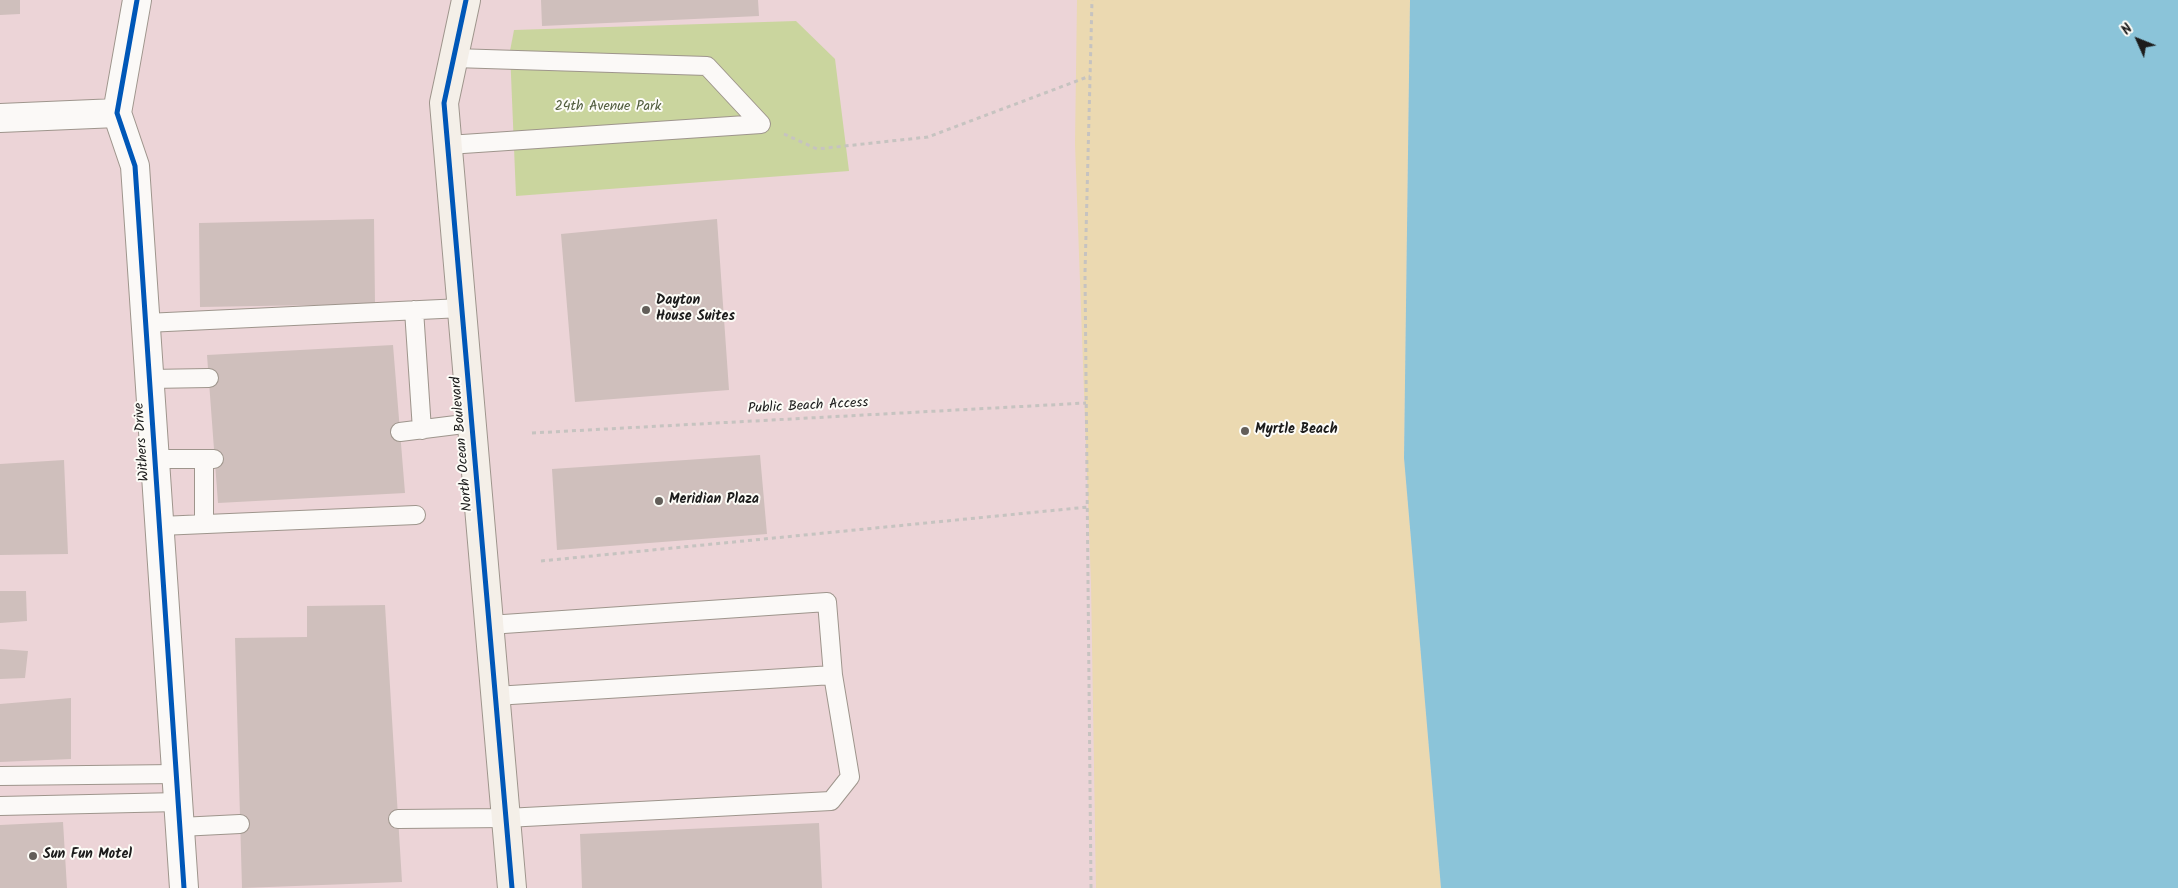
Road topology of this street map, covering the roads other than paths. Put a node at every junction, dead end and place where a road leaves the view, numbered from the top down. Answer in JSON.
{"nodes":[{"id":1,"x":137,"y":0,"type":"edge"},
{"id":2,"x":466,"y":0,"type":"edge"},
{"id":3,"x":454,"y":58,"type":"junction"},
{"id":4,"x":116,"y":113,"type":"junction"},
{"id":5,"x":0,"y":118,"type":"edge"},
{"id":6,"x":448,"y":145,"type":"junction"},
{"id":7,"x":462,"y":308,"type":"junction"},
{"id":8,"x":414,"y":310,"type":"junction"},
{"id":9,"x":146,"y":323,"type":"junction"},
{"id":10,"x":209,"y":378,"type":"dead end"},
{"id":11,"x":150,"y":379,"type":"junction"},
{"id":12,"x":472,"y":423,"type":"junction"},
{"id":13,"x":422,"y":430,"type":"junction"},
{"id":14,"x":400,"y":432,"type":"dead end"},
{"id":15,"x":155,"y":459,"type":"junction"},
{"id":16,"x":416,"y":515,"type":"dead end"},
{"id":17,"x":204,"y":524,"type":"junction"},
{"id":18,"x":160,"y":526,"type":"junction"},
{"id":19,"x":489,"y":625,"type":"junction"},
{"id":20,"x":833,"y":675,"type":"junction"},
{"id":21,"x":495,"y":696,"type":"junction"},
{"id":22,"x":176,"y":774,"type":"junction"},
{"id":23,"x":0,"y":776,"type":"edge"},
{"id":24,"x":0,"y":806,"type":"edge"},
{"id":25,"x":180,"y":815,"type":"junction"},
{"id":26,"x":506,"y":818,"type":"junction"},
{"id":27,"x":398,"y":819,"type":"dead end"},
{"id":28,"x":240,"y":824,"type":"dead end"},
{"id":29,"x":184,"y":888,"type":"edge"},
{"id":30,"x":512,"y":888,"type":"edge"}],
"edges":[{"from":1,"to":4,"type":"street"},
{"from":2,"to":3,"type":"main road","name":"North Ocean Boulevard"},
{"from":3,"to":6,"type":"main road","name":"North Ocean Boulevard"},
{"from":3,"to":6,"type":"lane"},
{"from":4,"to":5,"type":"street"},
{"from":4,"to":9,"type":"street","name":"Withers Drive"},
{"from":6,"to":7,"type":"main road","name":"North Ocean Boulevard"},
{"from":7,"to":8,"type":"lane"},
{"from":7,"to":12,"type":"main road","name":"North Ocean Boulevard"},
{"from":8,"to":9,"type":"lane"},
{"from":8,"to":13,"type":"lane"},
{"from":9,"to":11,"type":"street","name":"Withers Drive"},
{"from":10,"to":11,"type":"lane"},
{"from":11,"to":15,"type":"street","name":"Withers Drive"},
{"from":12,"to":13,"type":"lane"},
{"from":12,"to":19,"type":"main road","name":"North Ocean Boulevard"},
{"from":13,"to":14,"type":"lane"},
{"from":15,"to":17,"type":"lane"},
{"from":15,"to":18,"type":"street","name":"Withers Drive"},
{"from":16,"to":17,"type":"lane"},
{"from":17,"to":18,"type":"lane"},
{"from":18,"to":22,"type":"street","name":"Withers Drive"},
{"from":19,"to":20,"type":"lane"},
{"from":19,"to":21,"type":"main road","name":"North Ocean Boulevard"},
{"from":20,"to":21,"type":"lane"},
{"from":20,"to":26,"type":"lane"},
{"from":21,"to":26,"type":"main road","name":"North Ocean Boulevard"},
{"from":22,"to":23,"type":"lane"},
{"from":22,"to":25,"type":"street","name":"Withers Drive"},
{"from":24,"to":25,"type":"lane"},
{"from":25,"to":28,"type":"lane"},
{"from":25,"to":29,"type":"street","name":"Withers Drive"},
{"from":26,"to":27,"type":"lane"},
{"from":26,"to":30,"type":"main road","name":"North Ocean Boulevard"}]}
